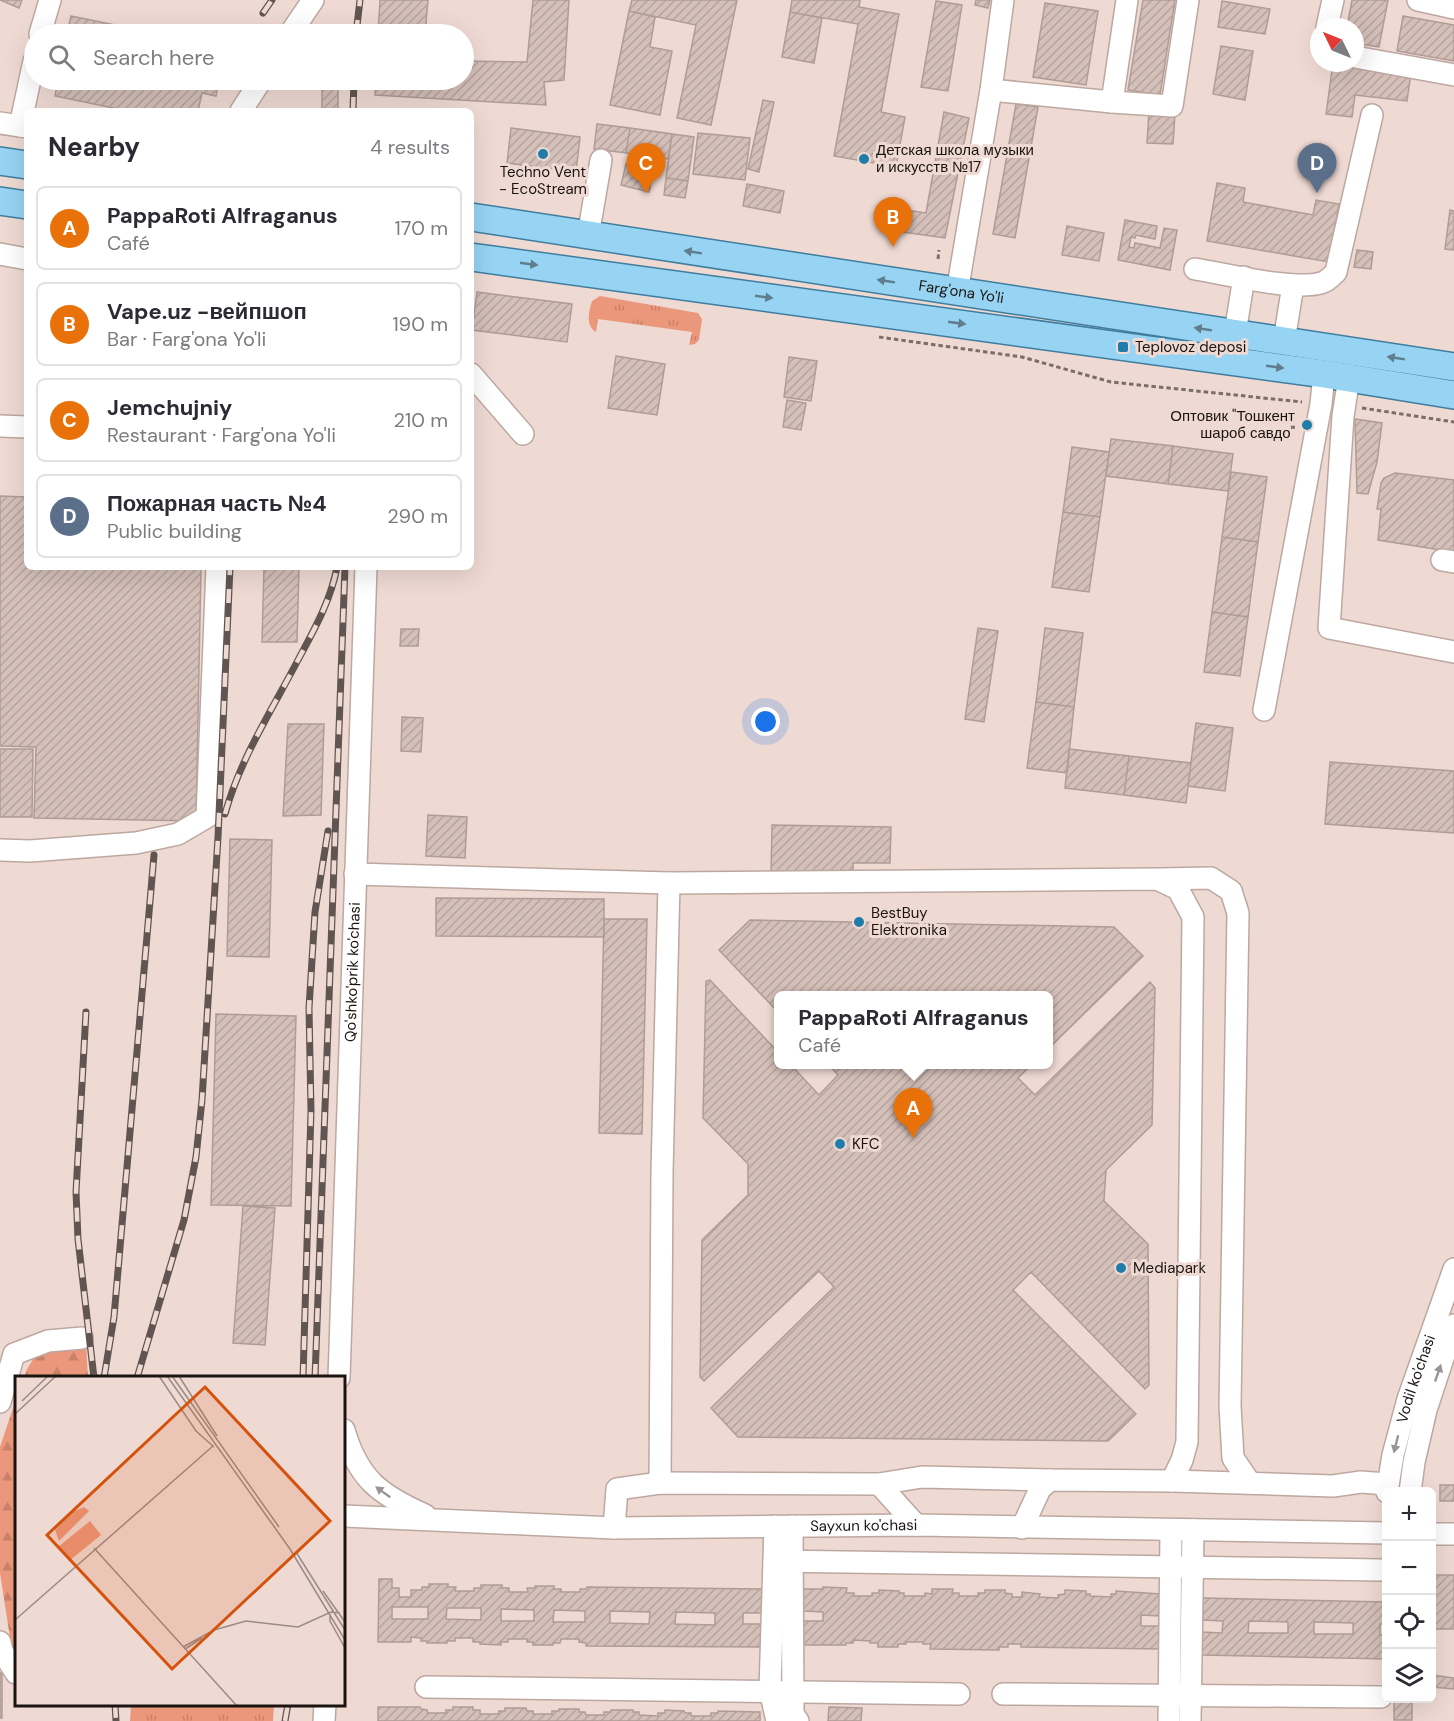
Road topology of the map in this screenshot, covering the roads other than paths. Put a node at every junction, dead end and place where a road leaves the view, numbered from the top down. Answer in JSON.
{"nodes":[{"id":1,"x":50,"y":0,"type":"edge"},
{"id":2,"x":314,"y":0,"type":"edge"},
{"id":3,"x":1003,"y":0,"type":"edge"},
{"id":4,"x":1127,"y":0,"type":"edge"},
{"id":5,"x":1188,"y":0,"type":"edge"},
{"id":6,"x":1333,"y":0,"type":"edge"},
{"id":7,"x":1418,"y":0,"type":"edge"},
{"id":8,"x":1454,"y":8,"type":"edge"},
{"id":9,"x":1329,"y":18,"type":"edge"},
{"id":10,"x":43,"y":24,"type":"edge"},
{"id":11,"x":297,"y":24,"type":"edge"},
{"id":12,"x":1364,"y":59,"type":"edge"},
{"id":13,"x":1454,"y":75,"type":"edge"},
{"id":14,"x":26,"y":90,"type":"edge"},
{"id":15,"x":255,"y":90,"type":"edge"},
{"id":16,"x":991,"y":90,"type":"junction"},
{"id":17,"x":1112,"y":102,"type":"junction"},
{"id":18,"x":243,"y":108,"type":"edge"},
{"id":19,"x":1372,"y":115,"type":"dead end"},
{"id":20,"x":16,"y":125,"type":"edge"},
{"id":21,"x":601,"y":160,"type":"dead end"},
{"id":22,"x":0,"y":161,"type":"edge"},
{"id":23,"x":24,"y":165,"type":"edge"},
{"id":24,"x":0,"y":201,"type":"edge"},
{"id":25,"x":24,"y":205,"type":"edge"},
{"id":26,"x":474,"y":217,"type":"edge"},
{"id":27,"x":588,"y":236,"type":"junction"},
{"id":28,"x":0,"y":255,"type":"edge"},
{"id":29,"x":474,"y":257,"type":"edge"},
{"id":30,"x":24,"y":259,"type":"edge"},
{"id":31,"x":499,"y":259,"type":"junction"},
{"id":32,"x":474,"y":262,"type":"edge"},
{"id":33,"x":1195,"y":269,"type":"dead end"},
{"id":34,"x":1244,"y":277,"type":"junction"},
{"id":35,"x":1293,"y":285,"type":"junction"},
{"id":36,"x":957,"y":292,"type":"junction"},
{"id":37,"x":1235,"y":333,"type":"junction"},
{"id":38,"x":1284,"y":341,"type":"junction"},
{"id":39,"x":1454,"y":367,"type":"edge"},
{"id":40,"x":1336,"y":376,"type":"junction"},
{"id":41,"x":474,"y":377,"type":"edge"},
{"id":42,"x":1454,"y":395,"type":"edge"},
{"id":43,"x":0,"y":426,"type":"edge"},
{"id":44,"x":24,"y":427,"type":"edge"},
{"id":45,"x":523,"y":434,"type":"dead end"},
{"id":46,"x":217,"y":570,"type":"edge"},
{"id":47,"x":366,"y":570,"type":"edge"},
{"id":48,"x":1454,"y":652,"type":"edge"},
{"id":49,"x":1264,"y":710,"type":"dead end"},
{"id":50,"x":0,"y":850,"type":"edge"},
{"id":51,"x":355,"y":874,"type":"junction"},
{"id":52,"x":1157,"y":879,"type":"junction"},
{"id":53,"x":669,"y":883,"type":"junction"},
{"id":54,"x":1454,"y":1269,"type":"edge"},
{"id":55,"x":1454,"y":1325,"type":"edge"},
{"id":56,"x":82,"y":1338,"type":"dead end"},
{"id":57,"x":339,"y":1376,"type":"edge"},
{"id":58,"x":0,"y":1401,"type":"edge"},
{"id":59,"x":345,"y":1433,"type":"edge"},
{"id":60,"x":1050,"y":1480,"type":"junction"},
{"id":61,"x":1172,"y":1481,"type":"junction"},
{"id":62,"x":660,"y":1483,"type":"junction"},
{"id":63,"x":1250,"y":1483,"type":"junction"},
{"id":64,"x":879,"y":1484,"type":"junction"},
{"id":65,"x":1383,"y":1487,"type":"edge"},
{"id":66,"x":1387,"y":1487,"type":"edge"},
{"id":67,"x":1411,"y":1487,"type":"edge"},
{"id":68,"x":345,"y":1516,"type":"edge"},
{"id":69,"x":434,"y":1519,"type":"junction"},
{"id":70,"x":916,"y":1525,"type":"junction"},
{"id":71,"x":784,"y":1526,"type":"junction"},
{"id":72,"x":614,"y":1528,"type":"junction"},
{"id":73,"x":1022,"y":1528,"type":"junction"},
{"id":74,"x":1171,"y":1530,"type":"junction"},
{"id":75,"x":1193,"y":1530,"type":"junction"},
{"id":76,"x":1382,"y":1533,"type":"edge"},
{"id":77,"x":1436,"y":1534,"type":"edge"},
{"id":78,"x":1454,"y":1534,"type":"edge"},
{"id":79,"x":783,"y":1561,"type":"junction"},
{"id":80,"x":1171,"y":1568,"type":"junction"},
{"id":81,"x":1192,"y":1568,"type":"junction"},
{"id":82,"x":1381,"y":1570,"type":"dead end"},
{"id":83,"x":0,"y":1642,"type":"edge"},
{"id":84,"x":15,"y":1671,"type":"edge"},
{"id":85,"x":426,"y":1687,"type":"dead end"},
{"id":86,"x":770,"y":1690,"type":"junction"},
{"id":87,"x":793,"y":1691,"type":"junction"},
{"id":88,"x":958,"y":1694,"type":"dead end"},
{"id":89,"x":1003,"y":1694,"type":"dead end"},
{"id":90,"x":1180,"y":1696,"type":"junction"},
{"id":91,"x":1381,"y":1697,"type":"dead end"},
{"id":92,"x":325,"y":1706,"type":"edge"},
{"id":93,"x":324,"y":1721,"type":"edge"},
{"id":94,"x":777,"y":1721,"type":"edge"},
{"id":95,"x":798,"y":1721,"type":"edge"},
{"id":96,"x":1169,"y":1721,"type":"edge"},
{"id":97,"x":1190,"y":1721,"type":"edge"}],
"edges":[{"from":1,"to":10,"type":"street"},
{"from":2,"to":11,"type":"street"},
{"from":3,"to":16,"type":"street"},
{"from":4,"to":17,"type":"street"},
{"from":5,"to":17,"type":"street"},
{"from":6,"to":9,"type":"street"},
{"from":7,"to":8,"type":"street"},
{"from":12,"to":13,"type":"street"},
{"from":14,"to":20,"type":"street"},
{"from":15,"to":18,"type":"street"},
{"from":16,"to":17,"type":"street"},
{"from":16,"to":36,"type":"street"},
{"from":19,"to":35,"type":"street"},
{"from":21,"to":27,"type":"street"},
{"from":22,"to":23,"type":"main road"},
{"from":24,"to":25,"type":"main road"},
{"from":26,"to":27,"type":"main road","name":"Farg'ona Yo'li"},
{"from":36,"to":27,"type":"main road","name":"Farg'ona Yo'li","one_way":true},
{"from":28,"to":30,"type":"street"},
{"from":29,"to":31,"type":"main road","name":"Farg'ona Yo'li"},
{"from":31,"to":32,"type":"street"},
{"from":31,"to":40,"type":"main road","name":"Farg'ona Yo'li","one_way":true},
{"from":33,"to":34,"type":"street"},
{"from":34,"to":35,"type":"street"},
{"from":34,"to":37,"type":"street"},
{"from":35,"to":38,"type":"street"},
{"from":37,"to":36,"type":"main road","name":"Farg'ona Yo'li","one_way":true},
{"from":37,"to":38,"type":"main road","name":"Farg'ona Yo'li"},
{"from":39,"to":38,"type":"main road","name":"Farg'ona Yo'li","one_way":true},
{"from":40,"to":42,"type":"main road","name":"Farg'ona Yo'li"},
{"from":40,"to":48,"type":"street"},
{"from":40,"to":49,"type":"street"},
{"from":41,"to":45,"type":"street"},
{"from":43,"to":44,"type":"street"},
{"from":46,"to":50,"type":"street"},
{"from":47,"to":51,"type":"street","name":"Qo'shko'prik ko'chasi"},
{"from":51,"to":53,"type":"street"},
{"from":51,"to":57,"type":"street","name":"Qo'shko'prik ko'chasi"},
{"from":52,"to":53,"type":"street"},
{"from":52,"to":61,"type":"street"},
{"from":52,"to":63,"type":"street"},
{"from":53,"to":62,"type":"street"},
{"from":54,"to":66,"type":"street","name":"Vodil ko'chasi","one_way":true},
{"from":67,"to":55,"type":"street","name":"Vodil ko'chasi","one_way":true},
{"from":56,"to":58,"type":"street"},
{"from":69,"to":59,"type":"street","one_way":true},
{"from":60,"to":61,"type":"street"},
{"from":60,"to":64,"type":"street"},
{"from":60,"to":73,"type":"street"},
{"from":61,"to":63,"type":"street"},
{"from":62,"to":64,"type":"street"},
{"from":62,"to":72,"type":"street"},
{"from":63,"to":65,"type":"street"},
{"from":64,"to":70,"type":"street"},
{"from":68,"to":69,"type":"street","name":"Sayxun ko'chasi"},
{"from":69,"to":72,"type":"street","name":"Sayxun ko'chasi"},
{"from":70,"to":71,"type":"street","name":"Sayxun ko'chasi"},
{"from":70,"to":73,"type":"street","name":"Sayxun ko'chasi"},
{"from":71,"to":72,"type":"street","name":"Sayxun ko'chasi"},
{"from":71,"to":79,"type":"street"},
{"from":73,"to":74,"type":"street","name":"Sayxun ko'chasi"},
{"from":74,"to":75,"type":"street","name":"Sayxun ko'chasi"},
{"from":74,"to":80,"type":"street"},
{"from":75,"to":76,"type":"street","name":"Sayxun ko'chasi"},
{"from":75,"to":81,"type":"street"},
{"from":77,"to":78,"type":"street"},
{"from":79,"to":80,"type":"street"},
{"from":79,"to":86,"type":"street"},
{"from":79,"to":87,"type":"street"},
{"from":80,"to":81,"type":"street"},
{"from":80,"to":90,"type":"street"},
{"from":81,"to":82,"type":"street"},
{"from":81,"to":90,"type":"street"},
{"from":83,"to":84,"type":"street"},
{"from":85,"to":86,"type":"street"},
{"from":86,"to":87,"type":"street"},
{"from":86,"to":94,"type":"street"},
{"from":87,"to":88,"type":"street"},
{"from":87,"to":95,"type":"street"},
{"from":89,"to":90,"type":"street"},
{"from":90,"to":91,"type":"street"},
{"from":90,"to":96,"type":"street"},
{"from":90,"to":97,"type":"street"},
{"from":92,"to":93,"type":"street"}]}
